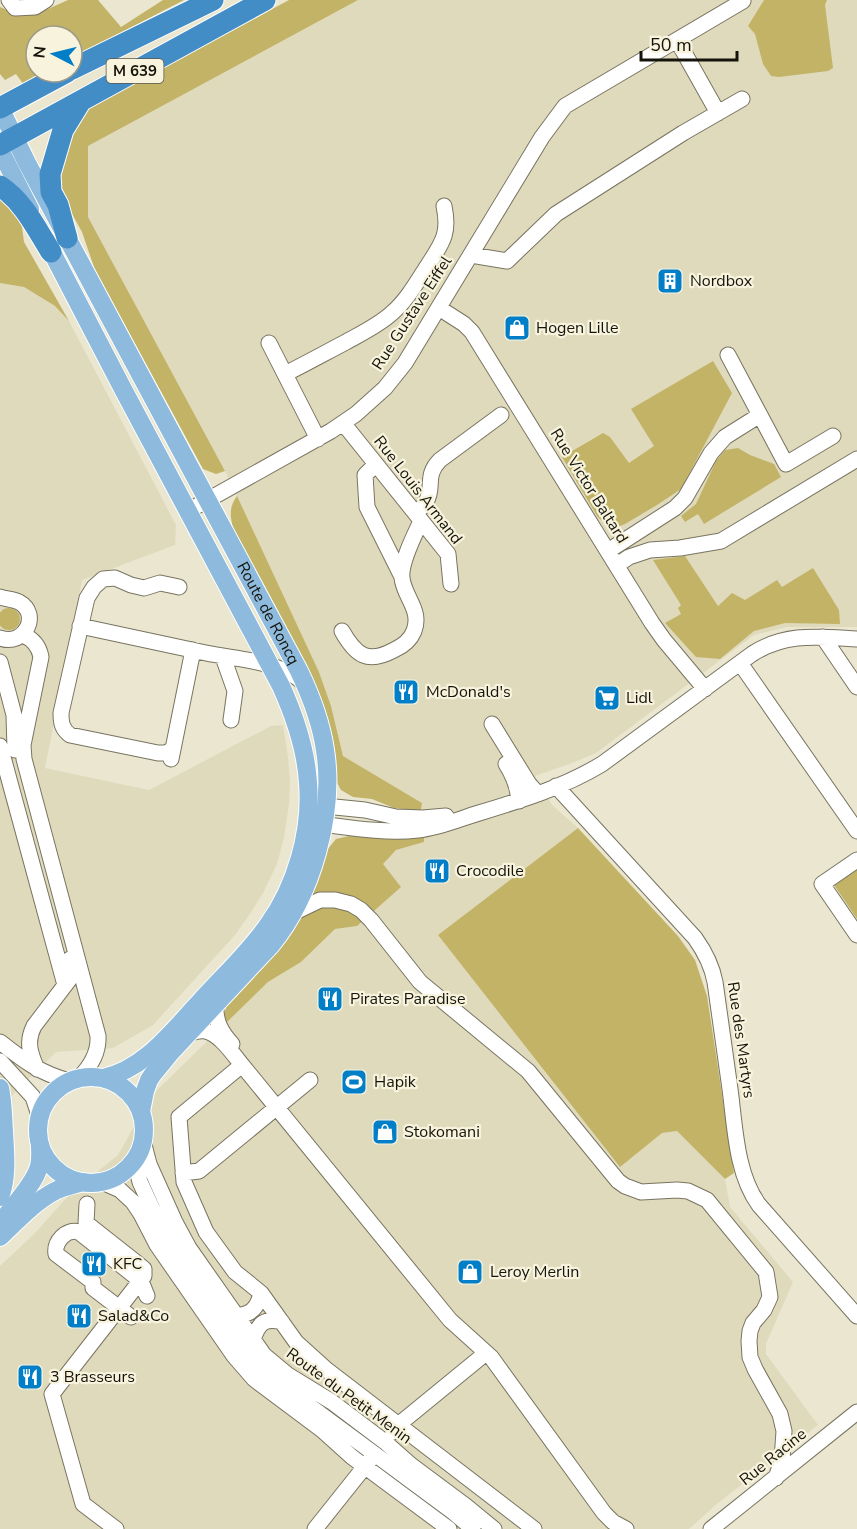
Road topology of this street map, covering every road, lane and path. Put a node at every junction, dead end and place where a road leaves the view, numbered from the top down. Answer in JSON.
{"nodes":[{"id":1,"x":9,"y":0,"type":"edge"},
{"id":2,"x":46,"y":0,"type":"edge"},
{"id":3,"x":213,"y":0,"type":"edge"},
{"id":4,"x":265,"y":0,"type":"edge"},
{"id":5,"x":743,"y":1,"type":"edge"},
{"id":6,"x":677,"y":40,"type":"junction"},
{"id":7,"x":84,"y":63,"type":"edge"},
{"id":8,"x":45,"y":84,"type":"edge"},
{"id":9,"x":742,"y":99,"type":"dead end"},
{"id":10,"x":80,"y":102,"type":"junction"},
{"id":11,"x":0,"y":108,"type":"edge"},
{"id":12,"x":718,"y":113,"type":"junction"},
{"id":13,"x":3,"y":140,"type":"edge"},
{"id":14,"x":0,"y":186,"type":"edge"},
{"id":15,"x":444,"y":206,"type":"dead end"},
{"id":16,"x":68,"y":238,"type":"junction"},
{"id":17,"x":51,"y":252,"type":"junction"},
{"id":18,"x":471,"y":255,"type":"junction"},
{"id":19,"x":439,"y":308,"type":"junction"},
{"id":20,"x":269,"y":344,"type":"dead end"},
{"id":21,"x":728,"y":355,"type":"dead end"},
{"id":22,"x":285,"y":374,"type":"junction"},
{"id":23,"x":501,"y":415,"type":"dead end"},
{"id":24,"x":760,"y":415,"type":"junction"},
{"id":25,"x":343,"y":423,"type":"junction"},
{"id":26,"x":832,"y":436,"type":"dead end"},
{"id":27,"x":318,"y":439,"type":"junction"},
{"id":28,"x":857,"y":459,"type":"edge"},
{"id":29,"x":376,"y":464,"type":"junction"},
{"id":30,"x":207,"y":499,"type":"junction"},
{"id":31,"x":188,"y":511,"type":"junction"},
{"id":32,"x":418,"y":517,"type":"junction"},
{"id":33,"x":608,"y":551,"type":"junction"},
{"id":34,"x":617,"y":565,"type":"junction"},
{"id":35,"x":402,"y":577,"type":"junction"},
{"id":36,"x":451,"y":584,"type":"dead end"},
{"id":37,"x":179,"y":586,"type":"dead end"},
{"id":38,"x":2,"y":599,"type":"edge"},
{"id":39,"x":80,"y":626,"type":"junction"},
{"id":40,"x":342,"y":631,"type":"dead end"},
{"id":41,"x":23,"y":635,"type":"junction"},
{"id":42,"x":823,"y":638,"type":"junction"},
{"id":43,"x":857,"y":639,"type":"edge"},
{"id":44,"x":0,"y":640,"type":"edge"},
{"id":45,"x":193,"y":650,"type":"junction"},
{"id":46,"x":228,"y":657,"type":"junction"},
{"id":47,"x":0,"y":662,"type":"edge"},
{"id":48,"x":740,"y":663,"type":"junction"},
{"id":49,"x":270,"y":665,"type":"junction"},
{"id":50,"x":305,"y":684,"type":"junction"},
{"id":51,"x":857,"y":687,"type":"edge"},
{"id":52,"x":705,"y":689,"type":"junction"},
{"id":53,"x":231,"y":720,"type":"dead end"},
{"id":54,"x":0,"y":746,"type":"edge"},
{"id":55,"x":556,"y":786,"type":"junction"},
{"id":56,"x":538,"y":794,"type":"junction"},
{"id":57,"x":519,"y":801,"type":"junction"},
{"id":58,"x":316,"y":814,"type":"junction"},
{"id":59,"x":857,"y":831,"type":"edge"},
{"id":60,"x":857,"y":860,"type":"edge"},
{"id":61,"x":293,"y":912,"type":"junction"},
{"id":62,"x":857,"y":935,"type":"edge"},
{"id":63,"x":65,"y":985,"type":"junction"},
{"id":64,"x":216,"y":1005,"type":"junction"},
{"id":65,"x":190,"y":1033,"type":"junction"},
{"id":66,"x":0,"y":1042,"type":"edge"},
{"id":67,"x":0,"y":1061,"type":"edge"},
{"id":68,"x":242,"y":1065,"type":"junction"},
{"id":69,"x":37,"y":1069,"type":"junction"},
{"id":70,"x":103,"y":1078,"type":"junction"},
{"id":71,"x":74,"y":1080,"type":"junction"},
{"id":72,"x":310,"y":1080,"type":"dead end"},
{"id":73,"x":0,"y":1088,"type":"edge"},
{"id":74,"x":276,"y":1106,"type":"junction"},
{"id":75,"x":141,"y":1111,"type":"junction"},
{"id":76,"x":40,"y":1118,"type":"junction"},
{"id":77,"x":40,"y":1141,"type":"junction"},
{"id":78,"x":140,"y":1148,"type":"junction"},
{"id":79,"x":183,"y":1173,"type":"junction"},
{"id":80,"x":83,"y":1182,"type":"junction"},
{"id":81,"x":102,"y":1182,"type":"junction"},
{"id":82,"x":0,"y":1197,"type":"edge"},
{"id":83,"x":87,"y":1204,"type":"dead end"},
{"id":84,"x":137,"y":1208,"type":"junction"},
{"id":85,"x":0,"y":1222,"type":"edge"},
{"id":86,"x":0,"y":1238,"type":"edge"},
{"id":87,"x":196,"y":1280,"type":"junction"},
{"id":88,"x":141,"y":1281,"type":"junction"},
{"id":89,"x":261,"y":1293,"type":"junction"},
{"id":90,"x":147,"y":1296,"type":"dead end"},
{"id":91,"x":125,"y":1313,"type":"junction"},
{"id":92,"x":235,"y":1315,"type":"junction"},
{"id":93,"x":857,"y":1316,"type":"edge"},
{"id":94,"x":282,"y":1322,"type":"junction"},
{"id":95,"x":253,"y":1340,"type":"junction"},
{"id":96,"x":486,"y":1353,"type":"junction"},
{"id":97,"x":857,"y":1412,"type":"edge"},
{"id":98,"x":398,"y":1425,"type":"junction"},
{"id":99,"x":385,"y":1442,"type":"junction"},
{"id":100,"x":375,"y":1454,"type":"junction"},
{"id":101,"x":365,"y":1467,"type":"junction"},
{"id":102,"x":776,"y":1478,"type":"junction"},
{"id":103,"x":453,"y":1512,"type":"junction"},
{"id":104,"x":116,"y":1529,"type":"edge"},
{"id":105,"x":315,"y":1529,"type":"edge"},
{"id":106,"x":449,"y":1529,"type":"edge"},
{"id":107,"x":473,"y":1529,"type":"edge"},
{"id":108,"x":484,"y":1529,"type":"edge"},
{"id":109,"x":494,"y":1529,"type":"edge"},
{"id":110,"x":534,"y":1529,"type":"edge"},
{"id":111,"x":626,"y":1529,"type":"edge"},
{"id":112,"x":711,"y":1529,"type":"edge"}],
"edges":[{"from":1,"to":2,"type":"street"},
{"from":3,"to":7,"type":"highway","number":"M 639"},
{"from":4,"to":10,"type":"highway","number":"M 639"},
{"from":5,"to":6,"type":"street","name":"Rue Gustave Eiffel"},
{"from":6,"to":12,"type":"street"},
{"from":6,"to":18,"type":"street","name":"Rue Gustave Eiffel"},
{"from":8,"to":11,"type":"highway"},
{"from":9,"to":12,"type":"street"},
{"from":10,"to":13,"type":"highway","number":"M 639"},
{"from":10,"to":16,"type":"highway"},
{"from":11,"to":13,"type":"main road","name":"Route de Roncq"},
{"from":12,"to":18,"type":"street"},
{"from":13,"to":16,"type":"main road","name":"Route de Roncq"},
{"from":13,"to":17,"type":"main road","name":"Route de Roncq"},
{"from":14,"to":17,"type":"highway"},
{"from":15,"to":22,"type":"street"},
{"from":16,"to":30,"type":"main road","name":"Route de Roncq"},
{"from":17,"to":31,"type":"main road","name":"Route de Roncq"},
{"from":18,"to":19,"type":"street","name":"Rue Gustave Eiffel"},
{"from":19,"to":25,"type":"street","name":"Rue Gustave Eiffel"},
{"from":19,"to":33,"type":"street","name":"Rue Victor Baltard"},
{"from":20,"to":22,"type":"street"},
{"from":21,"to":24,"type":"street"},
{"from":22,"to":27,"type":"street"},
{"from":23,"to":32,"type":"street"},
{"from":24,"to":26,"type":"street"},
{"from":24,"to":33,"type":"street"},
{"from":25,"to":27,"type":"street","name":"Rue Gustave Eiffel"},
{"from":25,"to":29,"type":"street","name":"Rue Louis Armand"},
{"from":27,"to":30,"type":"street","name":"Rue Gustave Eiffel"},
{"from":28,"to":34,"type":"street"},
{"from":29,"to":32,"type":"street","name":"Rue Louis Armand"},
{"from":29,"to":35,"type":"street"},
{"from":30,"to":31,"type":"street","name":"Rue Gustave Eiffel"},
{"from":30,"to":50,"type":"main road","name":"Route de Roncq"},
{"from":31,"to":49,"type":"main road","name":"Route de Roncq"},
{"from":32,"to":35,"type":"street"},
{"from":32,"to":36,"type":"street","name":"Rue Louis Armand"},
{"from":33,"to":34,"type":"street","name":"Rue Victor Baltard"},
{"from":34,"to":52,"type":"street","name":"Rue Victor Baltard"},
{"from":35,"to":40,"type":"street"},
{"from":37,"to":39,"type":"street"},
{"from":38,"to":41,"type":"street"},
{"from":39,"to":45,"type":"street"},
{"from":39,"to":45,"type":"street"},
{"from":41,"to":44,"type":"street"},
{"from":41,"to":71,"type":"street"},
{"from":42,"to":43,"type":"street"},
{"from":42,"to":48,"type":"street"},
{"from":42,"to":51,"type":"street"},
{"from":45,"to":46,"type":"street"},
{"from":46,"to":49,"type":"street"},
{"from":46,"to":53,"type":"street"},
{"from":47,"to":63,"type":"street"},
{"from":48,"to":52,"type":"street"},
{"from":48,"to":59,"type":"street"},
{"from":49,"to":50,"type":"street"},
{"from":49,"to":58,"type":"main road","name":"Route de Roncq"},
{"from":50,"to":58,"type":"main road","name":"Route de Roncq"},
{"from":52,"to":55,"type":"street"},
{"from":54,"to":63,"type":"street"},
{"from":55,"to":56,"type":"street"},
{"from":55,"to":93,"type":"street","name":"Rue des Martyrs"},
{"from":56,"to":57,"type":"street"},
{"from":56,"to":57,"type":"street"},
{"from":57,"to":58,"type":"street"},
{"from":58,"to":61,"type":"main road","name":"Route de Roncq"},
{"from":58,"to":70,"type":"main road","name":"Route de Roncq"},
{"from":60,"to":62,"type":"street"},
{"from":61,"to":64,"type":"main road","name":"Route de Roncq"},
{"from":61,"to":102,"type":"street"},
{"from":63,"to":69,"type":"street"},
{"from":64,"to":65,"type":"main road","name":"Route de Roncq"},
{"from":64,"to":68,"type":"street"},
{"from":65,"to":68,"type":"street"},
{"from":65,"to":75,"type":"main road","name":"Route de Roncq"},
{"from":66,"to":69,"type":"street"},
{"from":67,"to":76,"type":"street"},
{"from":68,"to":74,"type":"street"},
{"from":68,"to":79,"type":"street"},
{"from":69,"to":71,"type":"street"},
{"from":70,"to":71,"type":"main road"},
{"from":70,"to":75,"type":"main road"},
{"from":71,"to":76,"type":"main road"},
{"from":72,"to":74,"type":"street"},
{"from":73,"to":82,"type":"main road"},
{"from":74,"to":79,"type":"street"},
{"from":74,"to":96,"type":"street"},
{"from":75,"to":78,"type":"main road"},
{"from":76,"to":77,"type":"main road"},
{"from":77,"to":80,"type":"main road"},
{"from":77,"to":85,"type":"main road"},
{"from":78,"to":81,"type":"main road"},
{"from":78,"to":87,"type":"street"},
{"from":78,"to":92,"type":"street","name":"Route du Petit Menin"},
{"from":79,"to":89,"type":"street"},
{"from":80,"to":81,"type":"main road"},
{"from":80,"to":86,"type":"main road"},
{"from":81,"to":84,"type":"street"},
{"from":83,"to":88,"type":"street"},
{"from":84,"to":87,"type":"street"},
{"from":84,"to":101,"type":"street"},
{"from":87,"to":100,"type":"street"},
{"from":88,"to":90,"type":"street"},
{"from":88,"to":91,"type":"street"},
{"from":88,"to":91,"type":"street"},
{"from":89,"to":92,"type":"street"},
{"from":89,"to":94,"type":"street"},
{"from":91,"to":104,"type":"street"},
{"from":92,"to":95,"type":"street","name":"Route du Petit Menin"},
{"from":94,"to":95,"type":"street"},
{"from":94,"to":98,"type":"street"},
{"from":95,"to":99,"type":"street","name":"Route du Petit Menin"},
{"from":96,"to":98,"type":"street"},
{"from":96,"to":111,"type":"street"},
{"from":97,"to":102,"type":"street","name":"Rue Racine"},
{"from":98,"to":99,"type":"street"},
{"from":98,"to":110,"type":"street"},
{"from":99,"to":100,"type":"street"},
{"from":99,"to":109,"type":"street","name":"Route du Petit Menin"},
{"from":100,"to":101,"type":"street"},
{"from":100,"to":103,"type":"street"},
{"from":101,"to":105,"type":"street"},
{"from":101,"to":106,"type":"street"},
{"from":102,"to":112,"type":"street","name":"Rue Racine"},
{"from":103,"to":107,"type":"street"},
{"from":103,"to":108,"type":"street"}]}
